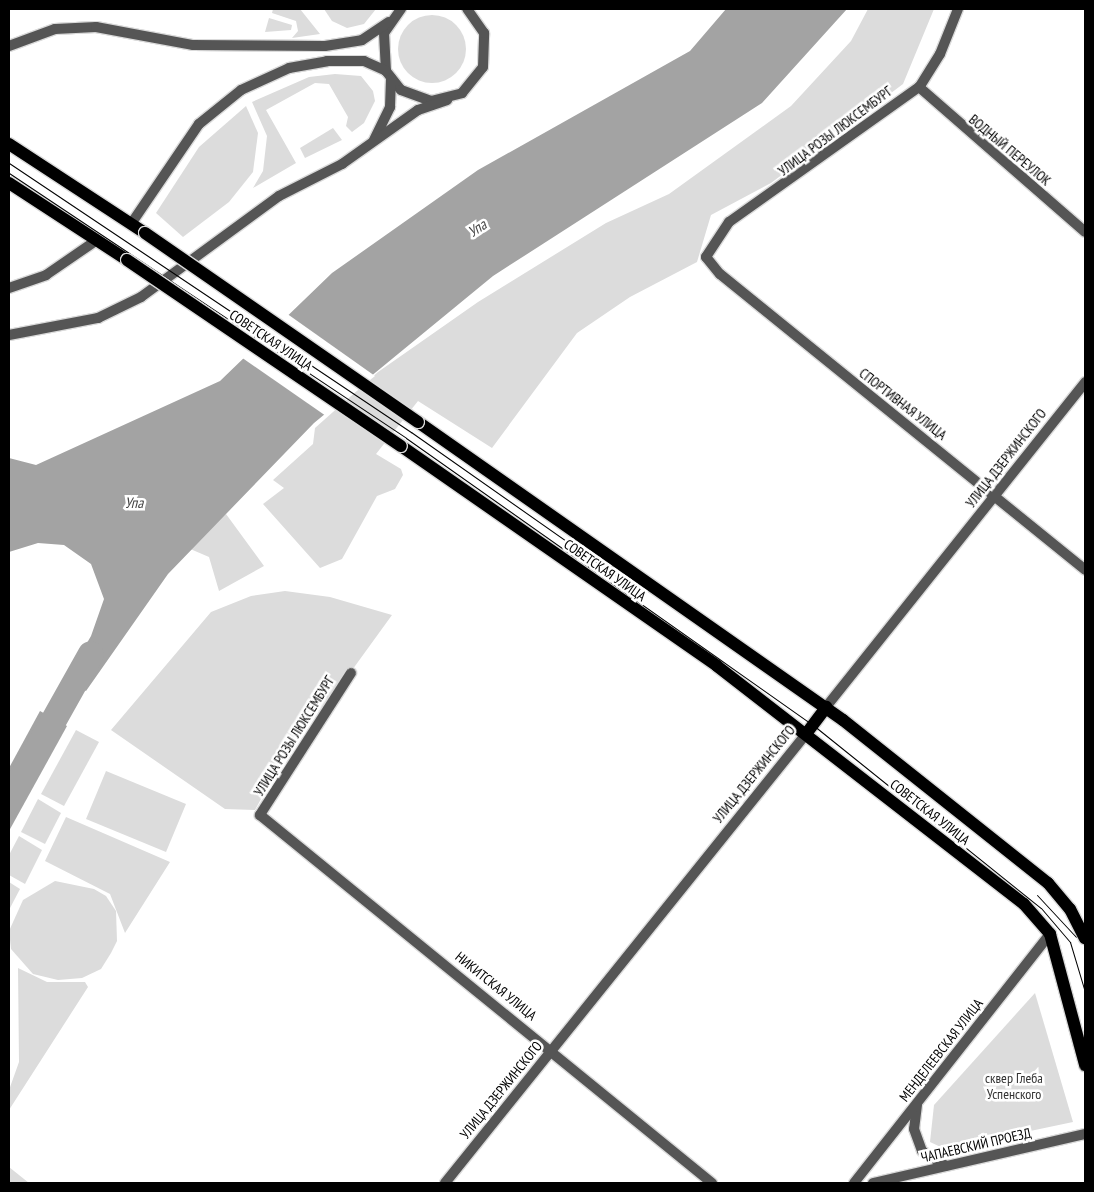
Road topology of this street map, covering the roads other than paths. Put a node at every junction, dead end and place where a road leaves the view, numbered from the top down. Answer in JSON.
{"nodes":[{"id":1,"x":401,"y":9,"type":"edge"},
{"id":2,"x":467,"y":9,"type":"edge"},
{"id":3,"x":957,"y":11,"type":"edge"},
{"id":4,"x":389,"y":22,"type":"junction"},
{"id":5,"x":9,"y":46,"type":"edge"},
{"id":6,"x":389,"y":74,"type":"junction"},
{"id":7,"x":919,"y":87,"type":"junction"},
{"id":8,"x":447,"y":100,"type":"junction"},
{"id":9,"x":9,"y":144,"type":"edge"},
{"id":10,"x":368,"y":147,"type":"junction"},
{"id":11,"x":9,"y":183,"type":"edge"},
{"id":12,"x":131,"y":224,"type":"junction"},
{"id":13,"x":1085,"y":232,"type":"edge"},
{"id":14,"x":97,"y":240,"type":"junction"},
{"id":15,"x":706,"y":257,"type":"joint"},
{"id":16,"x":9,"y":288,"type":"edge"},
{"id":17,"x":9,"y":335,"type":"edge"},
{"id":18,"x":1085,"y":382,"type":"edge"},
{"id":19,"x":996,"y":496,"type":"junction"},
{"id":20,"x":1085,"y":570,"type":"edge"},
{"id":21,"x":351,"y":673,"type":"dead end"},
{"id":22,"x":826,"y":707,"type":"junction"},
{"id":23,"x":806,"y":734,"type":"junction"},
{"id":24,"x":260,"y":815,"type":"joint"},
{"id":25,"x":1082,"y":925,"type":"edge"},
{"id":26,"x":1050,"y":934,"type":"junction"},
{"id":27,"x":1085,"y":938,"type":"edge"},
{"id":28,"x":553,"y":1050,"type":"junction"},
{"id":29,"x":1085,"y":1065,"type":"edge"},
{"id":30,"x":918,"y":1102,"type":"junction"},
{"id":31,"x":1085,"y":1134,"type":"edge"},
{"id":32,"x":946,"y":1166,"type":"junction"},
{"id":33,"x":445,"y":1183,"type":"edge"},
{"id":34,"x":712,"y":1183,"type":"edge"},
{"id":35,"x":854,"y":1183,"type":"edge"},
{"id":36,"x":873,"y":1183,"type":"edge"}],
"edges":[{"from":1,"to":4,"type":"street"},
{"from":2,"to":8,"type":"street"},
{"from":3,"to":7,"type":"street","name":"УЛИЦА РОЗЫ ЛЮКСЕМБУРГ"},
{"from":4,"to":5,"type":"street"},
{"from":4,"to":6,"type":"street"},
{"from":6,"to":8,"type":"street"},
{"from":6,"to":10,"type":"street"},
{"from":6,"to":12,"type":"street"},
{"from":7,"to":13,"type":"street","name":"ВОДНЫЙ ПЕРЕУЛОК"},
{"from":7,"to":15,"type":"street","name":"УЛИЦА РОЗЫ ЛЮКСЕМБУРГ"},
{"from":8,"to":10,"type":"street"},
{"from":9,"to":12,"type":"main road","name":"СОВЕТСКАЯ УЛИЦА"},
{"from":10,"to":17,"type":"street"},
{"from":11,"to":14,"type":"main road","name":"СОВЕТСКАЯ УЛИЦА"},
{"from":12,"to":22,"type":"main road","name":"СОВЕТСКАЯ УЛИЦА","bridge":true},
{"from":14,"to":16,"type":"street"},
{"from":14,"to":23,"type":"main road","name":"СОВЕТСКАЯ УЛИЦА","bridge":true},
{"from":15,"to":19,"type":"street","name":"СПОРТИВНАЯ УЛИЦА"},
{"from":18,"to":19,"type":"street","name":"УЛИЦА ДЗЕРЖИНСКОГО"},
{"from":19,"to":20,"type":"street","name":"СПОРТИВНАЯ УЛИЦА"},
{"from":19,"to":22,"type":"street","name":"УЛИЦА ДЗЕРЖИНСКОГО"},
{"from":21,"to":24,"type":"street","name":"УЛИЦА РОЗЫ ЛЮКСЕМБУРГ"},
{"from":22,"to":23,"type":"main road","name":"УЛИЦА ДЗЕРЖИНСКОГО"},
{"from":22,"to":25,"type":"main road","name":"СОВЕТСКАЯ УЛИЦА"},
{"from":23,"to":26,"type":"main road","name":"СОВЕТСКАЯ УЛИЦА"},
{"from":23,"to":28,"type":"street","name":"УЛИЦА ДЗЕРЖИНСКОГО"},
{"from":24,"to":28,"type":"street","name":"НИКИТСКАЯ УЛИЦА"},
{"from":25,"to":27,"type":"main road","name":"СОВЕТСКАЯ УЛИЦА"},
{"from":26,"to":29,"type":"main road","name":"СОВЕТСКАЯ УЛИЦА"},
{"from":26,"to":30,"type":"street","name":"МЕНДЕЛЕЕВСКАЯ УЛИЦА"},
{"from":28,"to":33,"type":"street","name":"УЛИЦА ДЗЕРЖИНСКОГО"},
{"from":28,"to":34,"type":"street","name":"НИКИТСКАЯ УЛИЦА"},
{"from":30,"to":32,"type":"street"},
{"from":30,"to":35,"type":"street","name":"МЕНДЕЛЕЕВСКАЯ УЛИЦА"},
{"from":31,"to":32,"type":"street","name":"ЧАПАЕВСКИЙ ПРОЕЗД"},
{"from":32,"to":36,"type":"street","name":"ЧАПАЕВСКИЙ ПРОЕЗД"}]}
